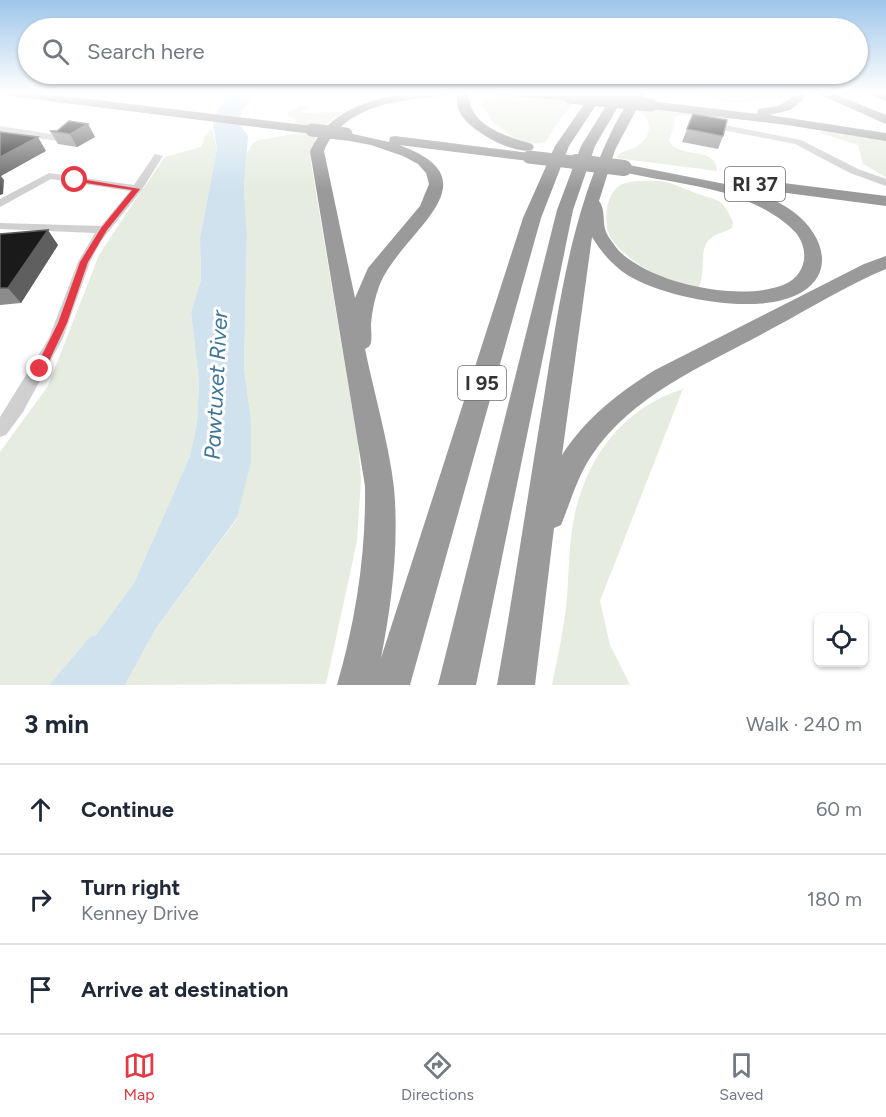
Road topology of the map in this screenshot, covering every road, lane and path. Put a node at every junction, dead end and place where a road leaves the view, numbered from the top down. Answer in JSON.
{"nodes":[{"id":1,"x":270,"y":125,"type":"edge"},
{"id":2,"x":336,"y":125,"type":"edge"},
{"id":3,"x":480,"y":125,"type":"edge"},
{"id":4,"x":576,"y":125,"type":"edge"},
{"id":5,"x":601,"y":125,"type":"edge"},
{"id":6,"x":621,"y":125,"type":"edge"},
{"id":7,"x":706,"y":125,"type":"edge"},
{"id":8,"x":815,"y":125,"type":"edge"},
{"id":9,"x":0,"y":129,"type":"edge"},
{"id":10,"x":345,"y":135,"type":"junction"},
{"id":11,"x":886,"y":137,"type":"edge"},
{"id":12,"x":63,"y":139,"type":"edge"},
{"id":13,"x":531,"y":153,"type":"junction"},
{"id":14,"x":158,"y":156,"type":"dead end"},
{"id":15,"x":625,"y":165,"type":"junction"},
{"id":16,"x":886,"y":183,"type":"edge"},
{"id":17,"x":597,"y":184,"type":"junction"},
{"id":18,"x":137,"y":189,"type":"junction"},
{"id":19,"x":886,"y":199,"type":"edge"},
{"id":20,"x":0,"y":204,"type":"edge"},
{"id":21,"x":0,"y":226,"type":"edge"},
{"id":22,"x":103,"y":230,"type":"junction"},
{"id":23,"x":886,"y":262,"type":"edge"},
{"id":24,"x":368,"y":419,"type":"junction"},
{"id":25,"x":0,"y":430,"type":"edge"},
{"id":26,"x":525,"y":627,"type":"junction"},
{"id":27,"x":356,"y":685,"type":"edge"},
{"id":28,"x":391,"y":685,"type":"edge"},
{"id":29,"x":457,"y":685,"type":"edge"},
{"id":30,"x":516,"y":685,"type":"edge"}],
"edges":[{"from":1,"to":10,"type":"highway","bridge":true},
{"from":2,"to":24,"type":"highway"},
{"from":3,"to":13,"type":"highway"},
{"from":4,"to":28,"type":"highway","number":"I 95"},
{"from":5,"to":29,"type":"highway","number":"I 95"},
{"from":6,"to":17,"type":"highway"},
{"from":7,"to":16,"type":"street"},
{"from":8,"to":11,"type":"highway"},
{"from":9,"to":12,"type":"street"},
{"from":10,"to":13,"type":"highway","number":"RI 37"},
{"from":10,"to":24,"type":"highway"},
{"from":13,"to":15,"type":"highway","number":"RI 37","bridge":true},
{"from":14,"to":18,"type":"street"},
{"from":15,"to":17,"type":"highway"},
{"from":15,"to":19,"type":"highway","number":"RI 37"},
{"from":17,"to":26,"type":"highway"},
{"from":18,"to":20,"type":"street"},
{"from":18,"to":22,"type":"street"},
{"from":21,"to":22,"type":"street"},
{"from":22,"to":25,"type":"street"},
{"from":23,"to":26,"type":"highway"},
{"from":24,"to":27,"type":"highway"},
{"from":26,"to":30,"type":"highway"}]}
